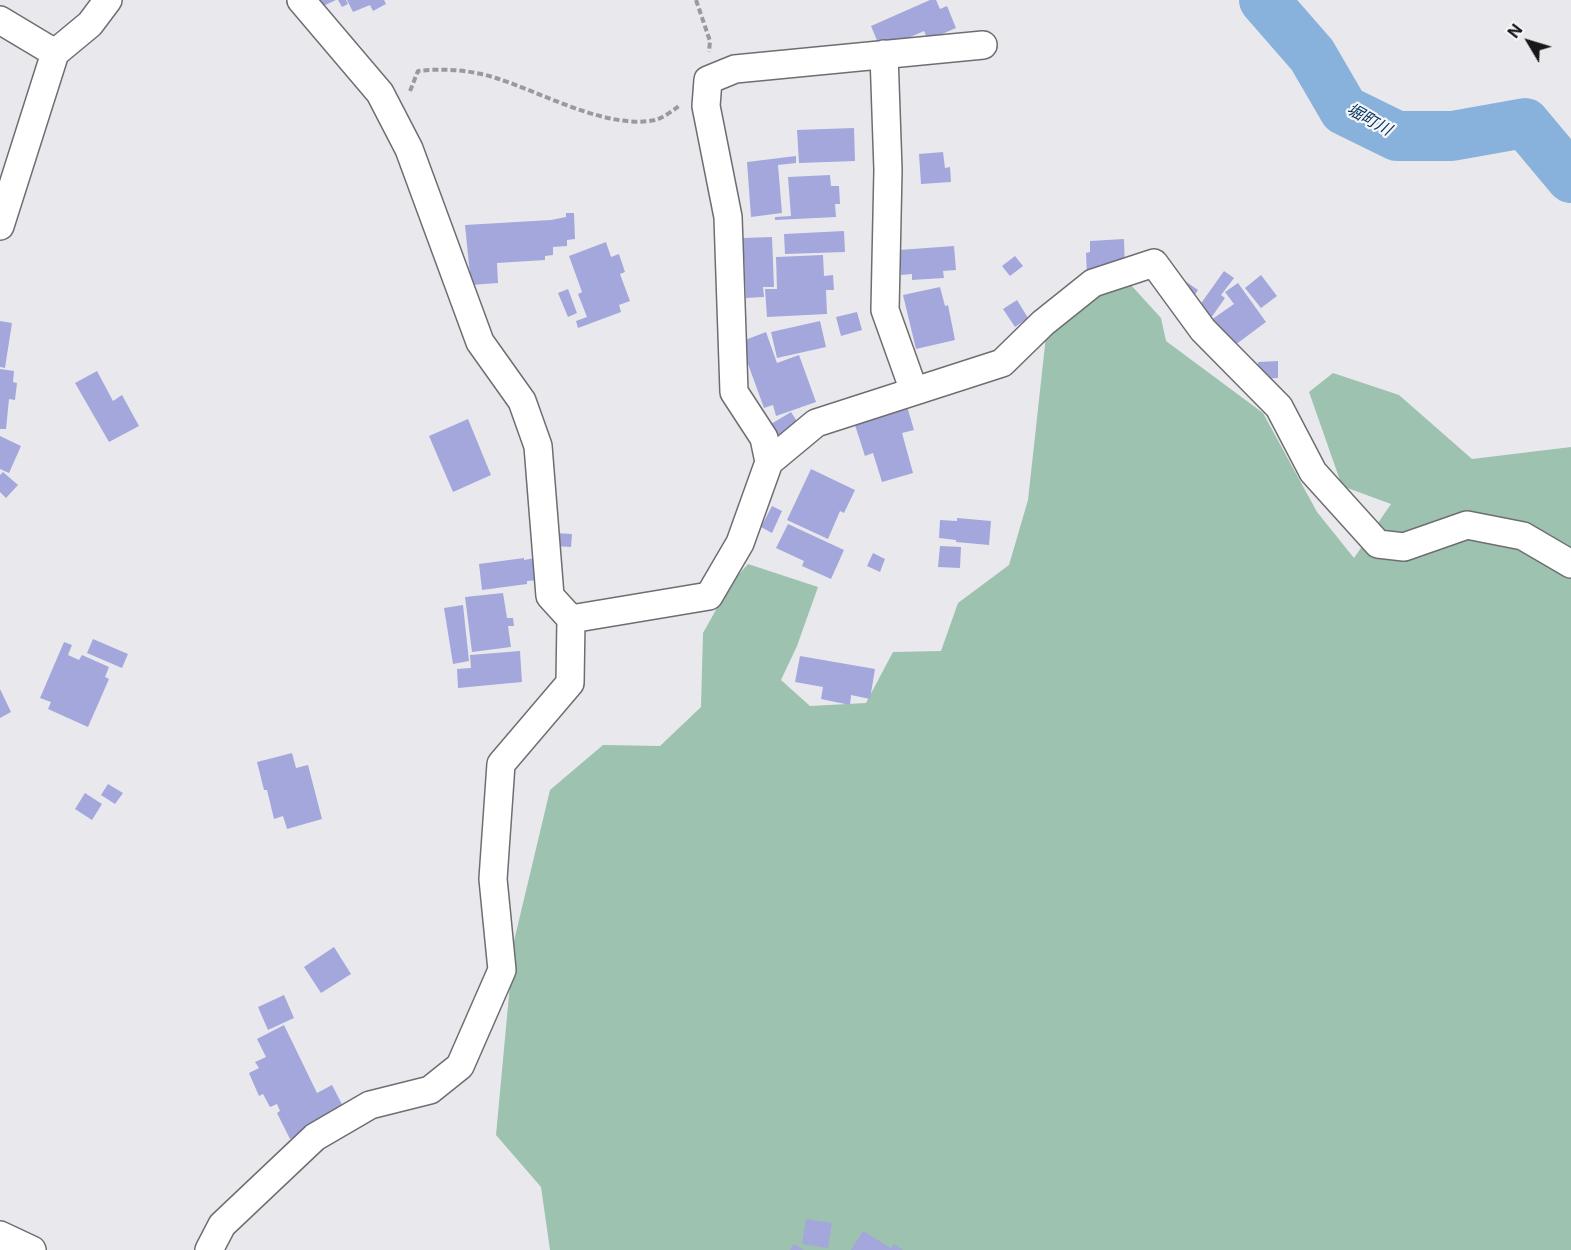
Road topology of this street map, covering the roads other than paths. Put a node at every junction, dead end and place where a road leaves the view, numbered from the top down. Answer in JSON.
{"nodes":[{"id":1,"x":108,"y":0,"type":"edge"},
{"id":2,"x":301,"y":0,"type":"edge"},
{"id":3,"x":0,"y":20,"type":"edge"},
{"id":4,"x":983,"y":45,"type":"dead end"},
{"id":5,"x":55,"y":53,"type":"junction"},
{"id":6,"x":884,"y":54,"type":"junction"},
{"id":7,"x":0,"y":226,"type":"edge"},
{"id":8,"x":914,"y":391,"type":"junction"},
{"id":9,"x":769,"y":462,"type":"junction"},
{"id":10,"x":1571,"y":564,"type":"edge"},
{"id":11,"x":571,"y":619,"type":"junction"},
{"id":12,"x":0,"y":1235,"type":"edge"},
{"id":13,"x":30,"y":1249,"type":"edge"},
{"id":14,"x":209,"y":1250,"type":"edge"}],
"edges":[{"from":1,"to":5,"type":"street"},
{"from":2,"to":11,"type":"street"},
{"from":3,"to":5,"type":"street"},
{"from":4,"to":6,"type":"street"},
{"from":5,"to":7,"type":"street"},
{"from":6,"to":8,"type":"street"},
{"from":6,"to":9,"type":"street"},
{"from":8,"to":9,"type":"street"},
{"from":8,"to":10,"type":"street"},
{"from":9,"to":11,"type":"street"},
{"from":11,"to":14,"type":"street"},
{"from":12,"to":13,"type":"street"}]}
